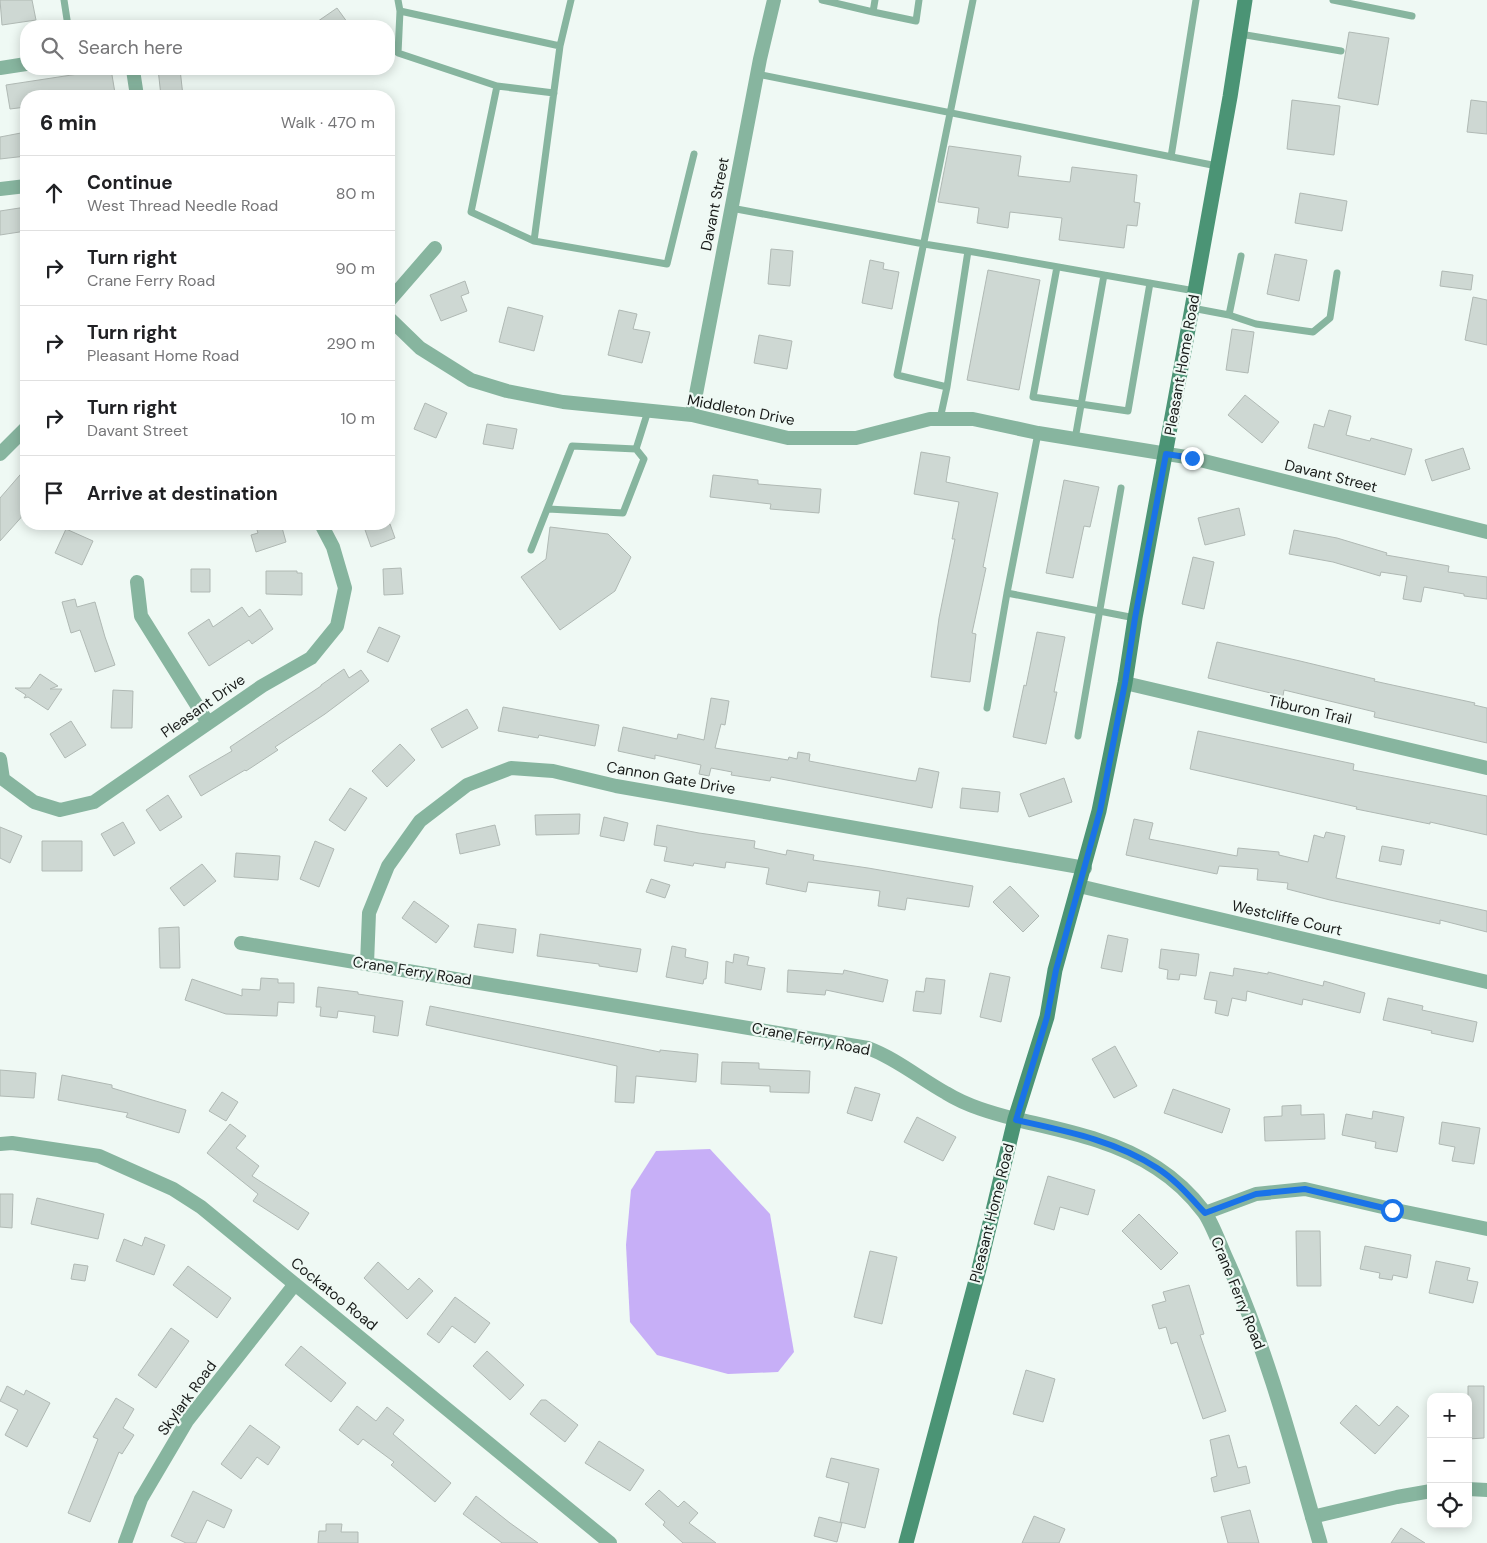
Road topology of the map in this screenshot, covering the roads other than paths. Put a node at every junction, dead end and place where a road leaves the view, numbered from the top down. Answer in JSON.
{"nodes":[{"id":1,"x":64,"y":0,"type":"edge"},
{"id":2,"x":398,"y":0,"type":"edge"},
{"id":3,"x":571,"y":0,"type":"edge"},
{"id":4,"x":774,"y":0,"type":"edge"},
{"id":5,"x":822,"y":0,"type":"edge"},
{"id":6,"x":875,"y":0,"type":"edge"},
{"id":7,"x":919,"y":0,"type":"edge"},
{"id":8,"x":973,"y":0,"type":"edge"},
{"id":9,"x":1196,"y":0,"type":"edge"},
{"id":10,"x":1245,"y":0,"type":"edge"},
{"id":11,"x":1333,"y":0,"type":"edge"},
{"id":12,"x":832,"y":1,"type":"edge"},
{"id":13,"x":400,"y":11,"type":"junction"},
{"id":14,"x":873,"y":12,"type":"junction"},
{"id":15,"x":1412,"y":16,"type":"dead end"},
{"id":16,"x":67,"y":20,"type":"edge"},
{"id":17,"x":1240,"y":34,"type":"junction"},
{"id":18,"x":560,"y":46,"type":"junction"},
{"id":19,"x":1341,"y":51,"type":"dead end"},
{"id":20,"x":20,"y":65,"type":"edge"},
{"id":21,"x":0,"y":68,"type":"edge"},
{"id":22,"x":757,"y":74,"type":"junction"},
{"id":23,"x":134,"y":75,"type":"edge"},
{"id":24,"x":497,"y":86,"type":"junction"},
{"id":25,"x":136,"y":90,"type":"edge"},
{"id":26,"x":554,"y":93,"type":"junction"},
{"id":27,"x":951,"y":113,"type":"junction"},
{"id":28,"x":694,"y":154,"type":"dead end"},
{"id":29,"x":1171,"y":157,"type":"junction"},
{"id":30,"x":1217,"y":166,"type":"junction"},
{"id":31,"x":20,"y":187,"type":"edge"},
{"id":32,"x":0,"y":189,"type":"edge"},
{"id":33,"x":731,"y":208,"type":"junction"},
{"id":34,"x":534,"y":242,"type":"junction"},
{"id":35,"x":924,"y":244,"type":"junction"},
{"id":36,"x":435,"y":248,"type":"dead end"},
{"id":37,"x":968,"y":251,"type":"junction"},
{"id":38,"x":1241,"y":256,"type":"dead end"},
{"id":39,"x":1057,"y":267,"type":"junction"},
{"id":40,"x":1336,"y":273,"type":"dead end"},
{"id":41,"x":1104,"y":275,"type":"junction"},
{"id":42,"x":1150,"y":283,"type":"junction"},
{"id":43,"x":1195,"y":291,"type":"junction"},
{"id":44,"x":395,"y":294,"type":"edge"},
{"id":45,"x":1192,"y":308,"type":"junction"},
{"id":46,"x":1229,"y":315,"type":"junction"},
{"id":47,"x":395,"y":324,"type":"edge"},
{"id":48,"x":947,"y":386,"type":"junction"},
{"id":49,"x":1081,"y":406,"type":"junction"},
{"id":50,"x":648,"y":411,"type":"junction"},
{"id":51,"x":692,"y":415,"type":"junction"},
{"id":52,"x":940,"y":418,"type":"junction"},
{"id":53,"x":20,"y":434,"type":"edge"},
{"id":54,"x":1038,"y":434,"type":"junction"},
{"id":55,"x":1075,"y":440,"type":"junction"},
{"id":56,"x":636,"y":450,"type":"junction"},
{"id":57,"x":0,"y":454,"type":"edge"},
{"id":58,"x":1166,"y":454,"type":"junction"},
{"id":59,"x":1121,"y":488,"type":"dead end"},
{"id":60,"x":548,"y":508,"type":"junction"},
{"id":61,"x":1486,"y":529,"type":"edge"},
{"id":62,"x":325,"y":530,"type":"edge"},
{"id":63,"x":531,"y":550,"type":"dead end"},
{"id":64,"x":137,"y":582,"type":"dead end"},
{"id":65,"x":1007,"y":593,"type":"junction"},
{"id":66,"x":1099,"y":612,"type":"junction"},
{"id":67,"x":1135,"y":618,"type":"junction"},
{"id":68,"x":1125,"y":683,"type":"junction"},
{"id":69,"x":987,"y":708,"type":"dead end"},
{"id":70,"x":208,"y":723,"type":"junction"},
{"id":71,"x":1078,"y":736,"type":"dead end"},
{"id":72,"x":0,"y":759,"type":"edge"},
{"id":73,"x":1487,"y":768,"type":"edge"},
{"id":74,"x":1085,"y":868,"type":"junction"},
{"id":75,"x":1079,"y":886,"type":"junction"},
{"id":76,"x":241,"y":943,"type":"dead end"},
{"id":77,"x":367,"y":964,"type":"junction"},
{"id":78,"x":1487,"y":982,"type":"edge"},
{"id":79,"x":1016,"y":1120,"type":"junction"},
{"id":80,"x":0,"y":1144,"type":"edge"},
{"id":81,"x":1205,"y":1213,"type":"junction"},
{"id":82,"x":1487,"y":1229,"type":"edge"},
{"id":83,"x":295,"y":1284,"type":"junction"},
{"id":84,"x":1472,"y":1488,"type":"edge"},
{"id":85,"x":1487,"y":1490,"type":"edge"},
{"id":86,"x":1427,"y":1492,"type":"edge"},
{"id":87,"x":1312,"y":1517,"type":"junction"},
{"id":88,"x":125,"y":1543,"type":"edge"},
{"id":89,"x":610,"y":1543,"type":"edge"},
{"id":90,"x":906,"y":1543,"type":"edge"},
{"id":91,"x":1320,"y":1543,"type":"edge"}],
"edges":[{"from":1,"to":16,"type":"lane"},
{"from":2,"to":13,"type":"lane"},
{"from":3,"to":18,"type":"lane"},
{"from":4,"to":22,"type":"street","name":"Davant Street"},
{"from":5,"to":12,"type":"lane"},
{"from":6,"to":14,"type":"lane"},
{"from":7,"to":14,"type":"lane"},
{"from":8,"to":27,"type":"lane"},
{"from":9,"to":29,"type":"lane"},
{"from":10,"to":17,"type":"main road","name":"Pleasant Home Road"},
{"from":11,"to":15,"type":"lane"},
{"from":12,"to":14,"type":"lane"},
{"from":13,"to":18,"type":"lane"},
{"from":13,"to":24,"type":"lane"},
{"from":17,"to":19,"type":"lane"},
{"from":17,"to":30,"type":"main road","name":"Pleasant Home Road"},
{"from":18,"to":26,"type":"lane"},
{"from":20,"to":21,"type":"street"},
{"from":22,"to":27,"type":"lane"},
{"from":22,"to":33,"type":"street","name":"Davant Street"},
{"from":23,"to":25,"type":"street"},
{"from":24,"to":26,"type":"lane"},
{"from":24,"to":34,"type":"lane"},
{"from":26,"to":34,"type":"lane"},
{"from":27,"to":29,"type":"lane"},
{"from":27,"to":35,"type":"lane"},
{"from":28,"to":34,"type":"lane"},
{"from":29,"to":30,"type":"lane"},
{"from":30,"to":43,"type":"main road","name":"Pleasant Home Road"},
{"from":31,"to":32,"type":"street"},
{"from":33,"to":35,"type":"lane"},
{"from":33,"to":51,"type":"street","name":"Davant Street"},
{"from":35,"to":37,"type":"lane"},
{"from":35,"to":48,"type":"lane"},
{"from":36,"to":44,"type":"street"},
{"from":37,"to":39,"type":"lane"},
{"from":37,"to":48,"type":"lane"},
{"from":38,"to":46,"type":"lane"},
{"from":39,"to":41,"type":"lane"},
{"from":39,"to":49,"type":"lane"},
{"from":40,"to":46,"type":"lane"},
{"from":41,"to":42,"type":"lane"},
{"from":41,"to":49,"type":"lane"},
{"from":42,"to":43,"type":"lane"},
{"from":42,"to":49,"type":"lane"},
{"from":43,"to":45,"type":"main road","name":"Pleasant Home Road"},
{"from":45,"to":46,"type":"lane"},
{"from":45,"to":58,"type":"main road","name":"Pleasant Home Road"},
{"from":47,"to":50,"type":"street","name":"Middleton Drive"},
{"from":48,"to":52,"type":"lane"},
{"from":49,"to":55,"type":"lane"},
{"from":50,"to":51,"type":"street","name":"Middleton Drive"},
{"from":50,"to":56,"type":"lane"},
{"from":51,"to":52,"type":"street","name":"Middleton Drive"},
{"from":52,"to":54,"type":"street","name":"Middleton Drive"},
{"from":53,"to":57,"type":"street"},
{"from":54,"to":55,"type":"street","name":"Middleton Drive"},
{"from":54,"to":65,"type":"lane"},
{"from":55,"to":58,"type":"street","name":"Middleton Drive"},
{"from":56,"to":60,"type":"lane"},
{"from":56,"to":60,"type":"lane"},
{"from":58,"to":61,"type":"street","name":"Davant Street"},
{"from":58,"to":67,"type":"main road","name":"Pleasant Home Road"},
{"from":59,"to":66,"type":"lane"},
{"from":60,"to":63,"type":"lane"},
{"from":62,"to":70,"type":"street","name":"Pleasant Drive"},
{"from":64,"to":70,"type":"street"},
{"from":65,"to":66,"type":"lane"},
{"from":65,"to":69,"type":"lane"},
{"from":66,"to":67,"type":"lane"},
{"from":66,"to":71,"type":"lane"},
{"from":67,"to":68,"type":"main road","name":"Pleasant Home Road"},
{"from":68,"to":73,"type":"street","name":"Tiburon Trail"},
{"from":68,"to":74,"type":"main road","name":"Pleasant Home Road"},
{"from":70,"to":72,"type":"street","name":"Pleasant Drive"},
{"from":74,"to":75,"type":"main road","name":"Pleasant Home Road"},
{"from":74,"to":77,"type":"street","name":"Cannon Gate Drive"},
{"from":75,"to":78,"type":"street","name":"Westcliffe Court"},
{"from":75,"to":79,"type":"main road","name":"Pleasant Home Road"},
{"from":76,"to":77,"type":"street","name":"Crane Ferry Road"},
{"from":77,"to":79,"type":"street","name":"Crane Ferry Road"},
{"from":79,"to":81,"type":"street","name":"Crane Ferry Road"},
{"from":79,"to":90,"type":"main road","name":"Pleasant Home Road"},
{"from":80,"to":83,"type":"street","name":"Cockatoo Road"},
{"from":81,"to":82,"type":"street"},
{"from":81,"to":87,"type":"street","name":"Crane Ferry Road"},
{"from":83,"to":88,"type":"street","name":"Skylark Road"},
{"from":83,"to":89,"type":"street","name":"Cockatoo Road"},
{"from":84,"to":85,"type":"street"},
{"from":86,"to":87,"type":"street"},
{"from":87,"to":91,"type":"street","name":"Crane Ferry Road"}]}
